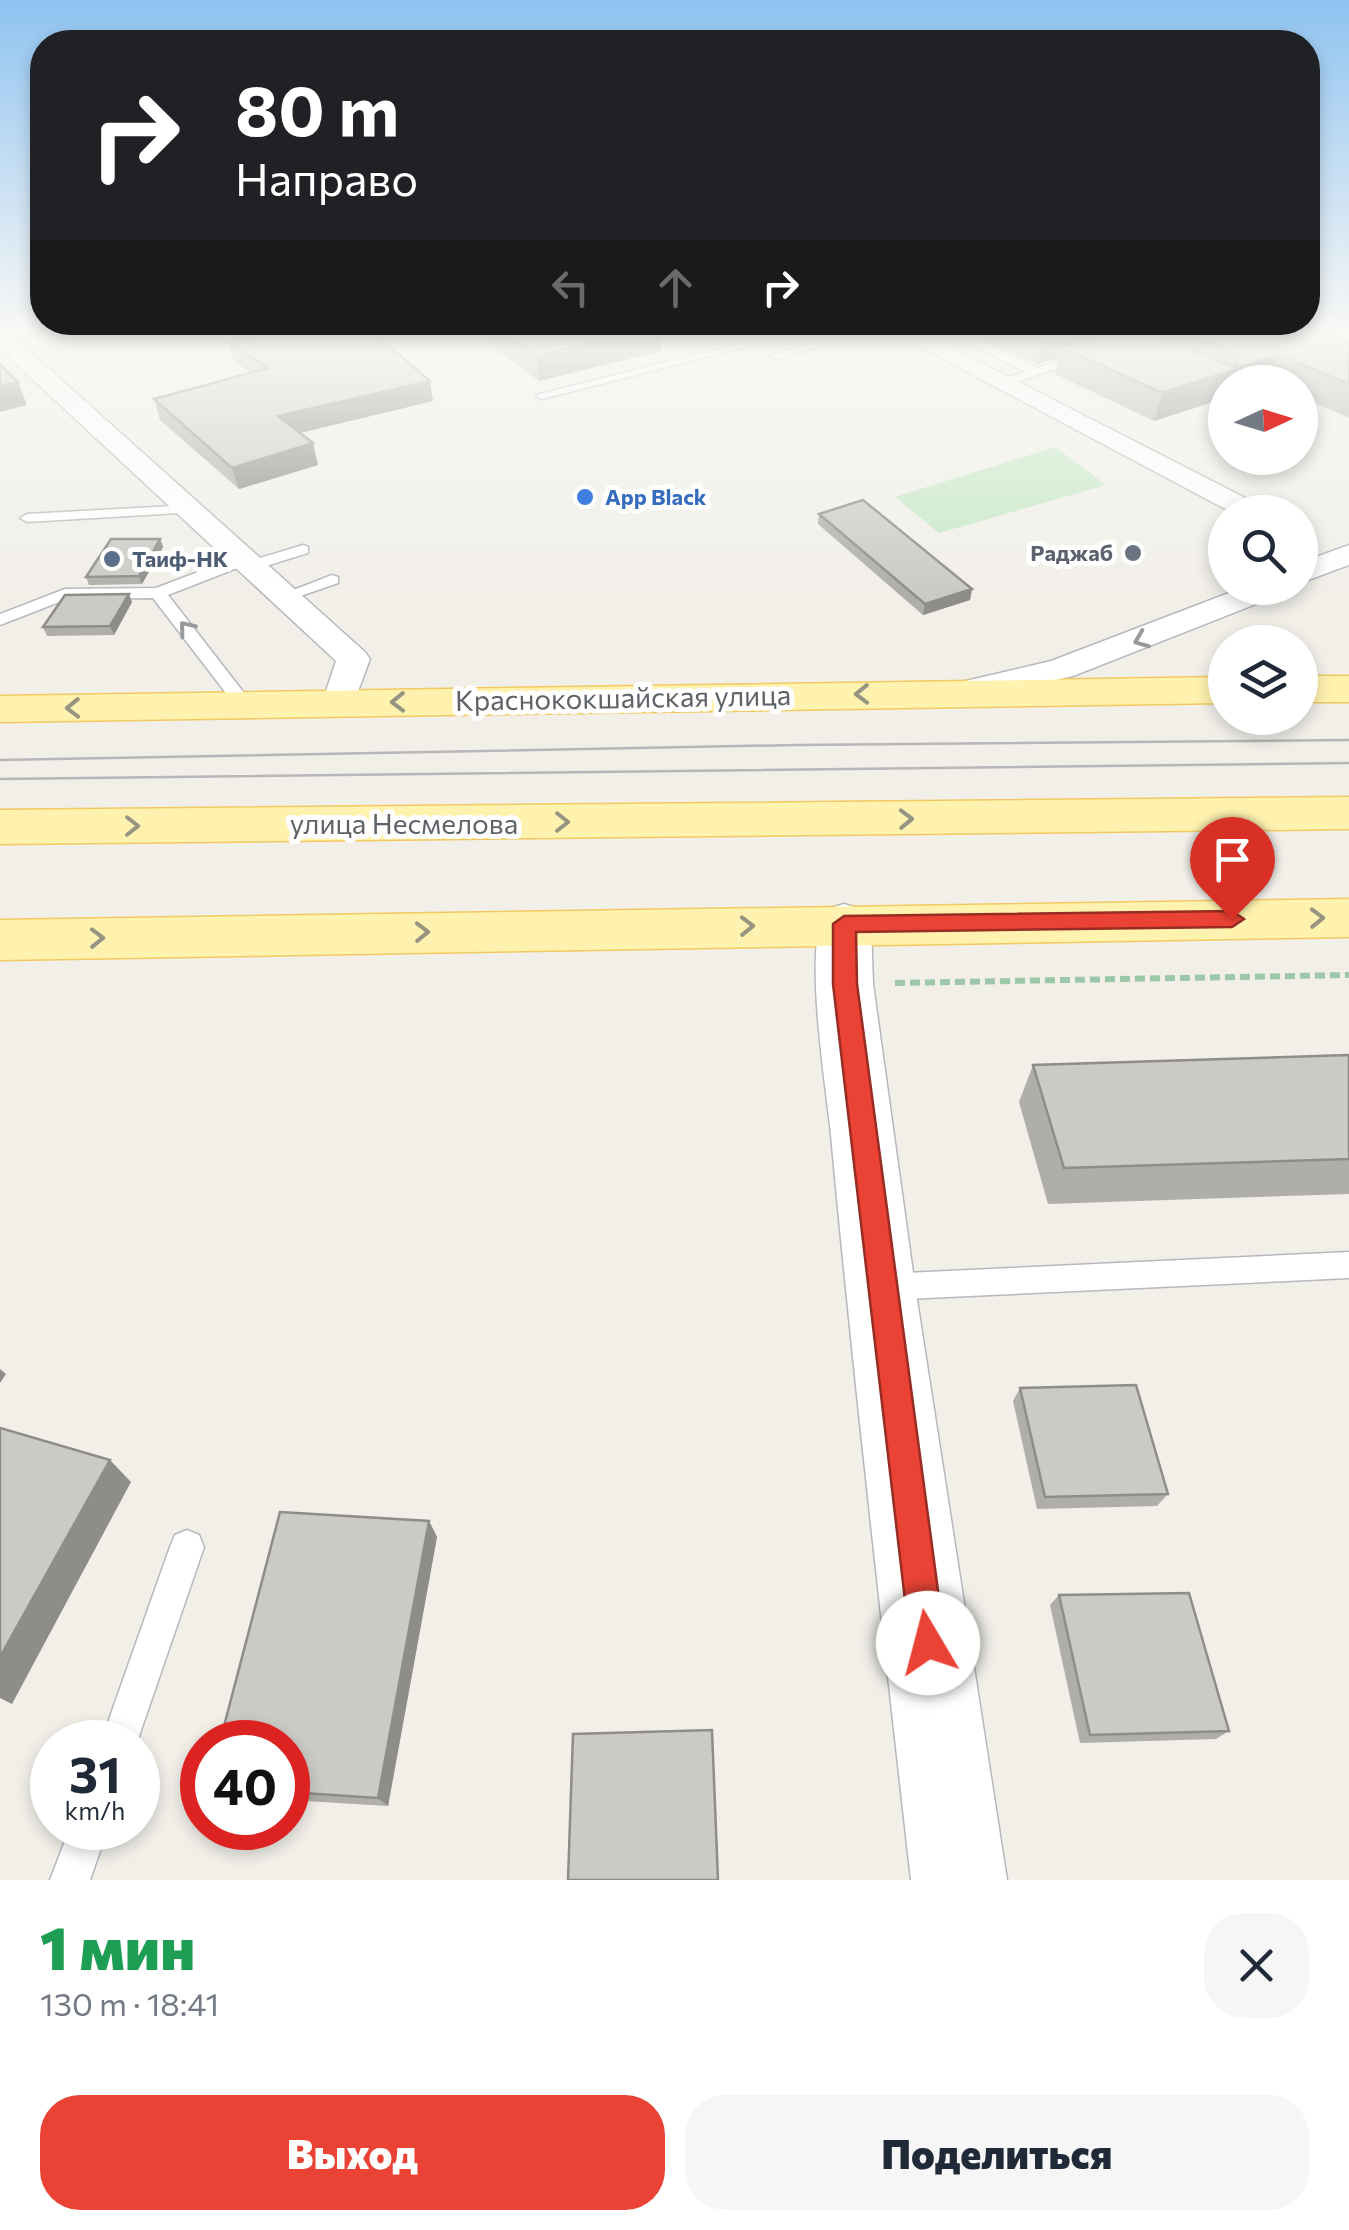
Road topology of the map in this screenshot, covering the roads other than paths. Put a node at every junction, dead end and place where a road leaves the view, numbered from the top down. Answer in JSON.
{"nodes":[{"id":1,"x":89,"y":417,"type":"edge"},
{"id":2,"x":1066,"y":417,"type":"edge"},
{"id":3,"x":1218,"y":495,"type":"edge"},
{"id":4,"x":191,"y":509,"type":"junction"},
{"id":5,"x":27,"y":518,"type":"dead end"},
{"id":6,"x":1318,"y":546,"type":"edge"},
{"id":7,"x":303,"y":550,"type":"dead end"},
{"id":8,"x":1344,"y":556,"type":"edge"},
{"id":9,"x":250,"y":562,"type":"junction"},
{"id":10,"x":1318,"y":567,"type":"edge"},
{"id":11,"x":332,"y":580,"type":"dead end"},
{"id":12,"x":158,"y":593,"type":"junction"},
{"id":13,"x":286,"y":596,"type":"junction"},
{"id":14,"x":1223,"y":605,"type":"edge"},
{"id":15,"x":0,"y":620,"type":"edge"},
{"id":16,"x":1318,"y":686,"type":"edge"},
{"id":17,"x":1349,"y":687,"type":"edge"},
{"id":18,"x":1208,"y":690,"type":"edge"},
{"id":19,"x":960,"y":692,"type":"junction"},
{"id":20,"x":339,"y":703,"type":"junction"},
{"id":21,"x":244,"y":706,"type":"junction"},
{"id":22,"x":0,"y":709,"type":"edge"},
{"id":23,"x":1349,"y":813,"type":"edge"},
{"id":24,"x":0,"y":827,"type":"edge"},
{"id":25,"x":1349,"y":918,"type":"edge"},
{"id":26,"x":0,"y":940,"type":"edge"},
{"id":27,"x":844,"y":954,"type":"junction"},
{"id":28,"x":1349,"y":1265,"type":"edge"},
{"id":29,"x":880,"y":1287,"type":"junction"},
{"id":30,"x":188,"y":1548,"type":"dead end"},
{"id":31,"x":126,"y":1720,"type":"edge"},
{"id":32,"x":81,"y":1850,"type":"edge"},
{"id":33,"x":70,"y":1880,"type":"edge"},
{"id":34,"x":959,"y":1880,"type":"edge"}],
"edges":[{"from":1,"to":4,"type":"street"},
{"from":2,"to":3,"type":"street"},
{"from":4,"to":5,"type":"lane"},
{"from":4,"to":9,"type":"street"},
{"from":6,"to":8,"type":"street"},
{"from":7,"to":9,"type":"lane"},
{"from":8,"to":10,"type":"street"},
{"from":9,"to":12,"type":"lane"},
{"from":9,"to":13,"type":"street"},
{"from":11,"to":13,"type":"lane"},
{"from":12,"to":15,"type":"lane"},
{"from":21,"to":12,"type":"lane","one_way":true},
{"from":13,"to":20,"type":"street"},
{"from":14,"to":19,"type":"street","name":"Краснококшайская улица","one_way":true},
{"from":16,"to":17,"type":"main road"},
{"from":18,"to":19,"type":"main road"},
{"from":19,"to":20,"type":"main road","name":"Краснококшайская улица","one_way":true},
{"from":20,"to":21,"type":"main road","name":"Краснококшайская улица"},
{"from":21,"to":22,"type":"main road","name":"Краснококшайская улица","one_way":true},
{"from":24,"to":23,"type":"main road","name":"улица Несмелова","one_way":true},
{"from":27,"to":25,"type":"main road","one_way":true},
{"from":26,"to":27,"type":"main road","one_way":true},
{"from":27,"to":29,"type":"street"},
{"from":28,"to":29,"type":"lane"},
{"from":29,"to":34,"type":"street"},
{"from":30,"to":31,"type":"lane"},
{"from":32,"to":33,"type":"lane"}]}
